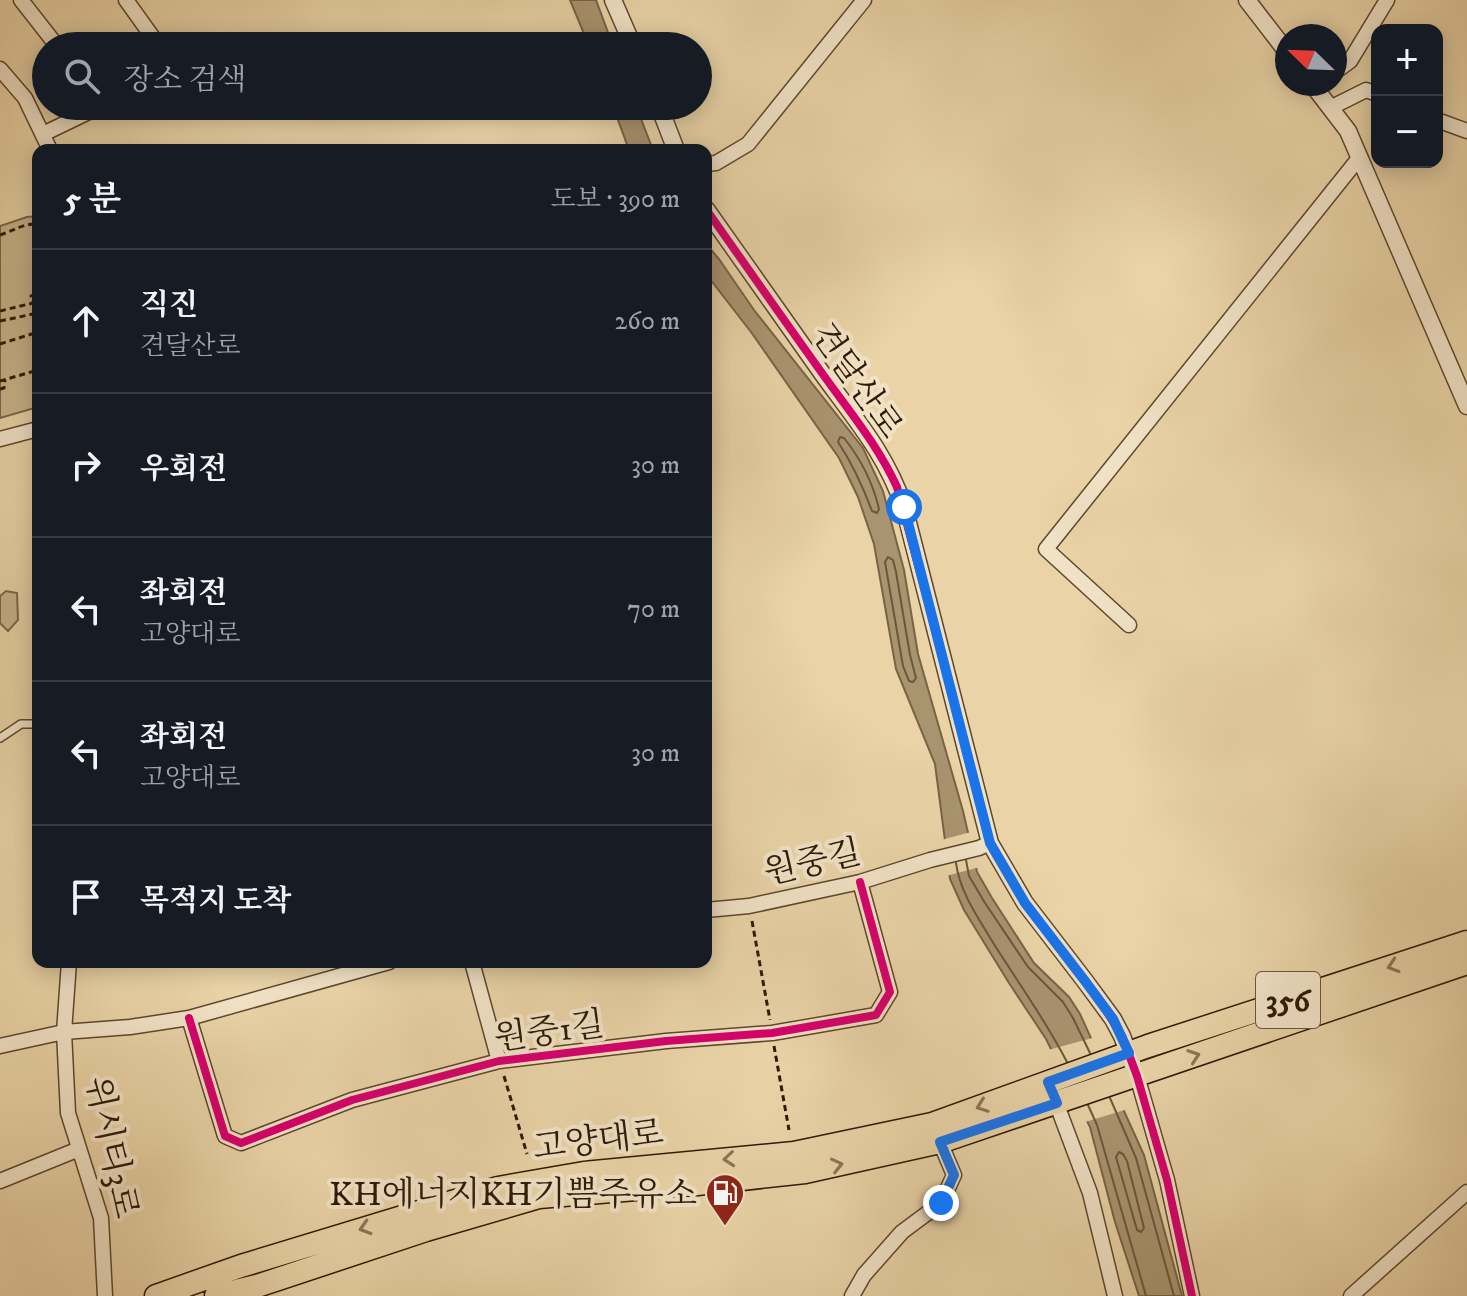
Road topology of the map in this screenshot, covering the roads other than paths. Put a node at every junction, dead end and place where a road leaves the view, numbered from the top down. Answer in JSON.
{"nodes":[{"id":1,"x":21,"y":0,"type":"edge"},
{"id":2,"x":126,"y":0,"type":"edge"},
{"id":3,"x":613,"y":0,"type":"edge"},
{"id":4,"x":864,"y":0,"type":"edge"},
{"id":5,"x":1247,"y":0,"type":"edge"},
{"id":6,"x":1387,"y":0,"type":"edge"},
{"id":7,"x":46,"y":32,"type":"edge"},
{"id":8,"x":149,"y":32,"type":"edge"},
{"id":9,"x":627,"y":32,"type":"edge"},
{"id":10,"x":1275,"y":36,"type":"edge"},
{"id":11,"x":1347,"y":63,"type":"edge"},
{"id":12,"x":0,"y":69,"type":"edge"},
{"id":13,"x":1371,"y":92,"type":"edge"},
{"id":14,"x":1322,"y":96,"type":"edge"},
{"id":15,"x":1330,"y":108,"type":"junction"},
{"id":16,"x":32,"y":112,"type":"edge"},
{"id":17,"x":36,"y":120,"type":"edge"},
{"id":18,"x":72,"y":120,"type":"edge"},
{"id":19,"x":664,"y":120,"type":"edge"},
{"id":20,"x":1443,"y":122,"type":"edge"},
{"id":21,"x":1467,"y":131,"type":"edge"},
{"id":22,"x":43,"y":134,"type":"junction"},
{"id":23,"x":47,"y":144,"type":"edge"},
{"id":24,"x":674,"y":144,"type":"edge"},
{"id":25,"x":1359,"y":158,"type":"junction"},
{"id":26,"x":712,"y":163,"type":"edge"},
{"id":27,"x":712,"y":217,"type":"edge"},
{"id":28,"x":1467,"y":406,"type":"edge"},
{"id":29,"x":32,"y":431,"type":"edge"},
{"id":30,"x":0,"y":439,"type":"edge"},
{"id":31,"x":1129,"y":625,"type":"dead end"},
{"id":32,"x":32,"y":724,"type":"edge"},
{"id":33,"x":0,"y":737,"type":"edge"},
{"id":34,"x":0,"y":744,"type":"edge"},
{"id":35,"x":984,"y":846,"type":"junction"},
{"id":36,"x":860,"y":882,"type":"junction"},
{"id":37,"x":712,"y":909,"type":"edge"},
{"id":38,"x":1467,"y":942,"type":"edge"},
{"id":39,"x":1467,"y":963,"type":"edge"},
{"id":40,"x":69,"y":968,"type":"edge"},
{"id":41,"x":368,"y":968,"type":"edge"},
{"id":42,"x":474,"y":968,"type":"edge"},
{"id":43,"x":189,"y":1018,"type":"junction"},
{"id":44,"x":64,"y":1032,"type":"junction"},
{"id":45,"x":0,"y":1046,"type":"edge"},
{"id":46,"x":1119,"y":1056,"type":"junction"},
{"id":47,"x":501,"y":1069,"type":"junction"},
{"id":48,"x":1129,"y":1079,"type":"junction"},
{"id":49,"x":1052,"y":1080,"type":"junction"},
{"id":50,"x":1062,"y":1101,"type":"junction"},
{"id":51,"x":940,"y":1142,"type":"junction"},
{"id":52,"x":79,"y":1149,"type":"junction"},
{"id":53,"x":0,"y":1181,"type":"edge"},
{"id":54,"x":1467,"y":1192,"type":"edge"},
{"id":55,"x":105,"y":1296,"type":"edge"},
{"id":56,"x":156,"y":1296,"type":"edge"},
{"id":57,"x":216,"y":1296,"type":"edge"},
{"id":58,"x":852,"y":1296,"type":"edge"},
{"id":59,"x":1115,"y":1296,"type":"edge"},
{"id":60,"x":1192,"y":1296,"type":"edge"},
{"id":61,"x":1351,"y":1296,"type":"edge"}],
"edges":[{"from":1,"to":7,"type":"street"},
{"from":2,"to":8,"type":"street"},
{"from":3,"to":9,"type":"street"},
{"from":4,"to":26,"type":"street"},
{"from":5,"to":10,"type":"street"},
{"from":6,"to":11,"type":"street"},
{"from":12,"to":16,"type":"street"},
{"from":13,"to":15,"type":"street"},
{"from":14,"to":15,"type":"street"},
{"from":15,"to":25,"type":"street"},
{"from":17,"to":22,"type":"street"},
{"from":18,"to":22,"type":"street"},
{"from":19,"to":24,"type":"street"},
{"from":20,"to":21,"type":"street"},
{"from":22,"to":23,"type":"street"},
{"from":25,"to":28,"type":"street"},
{"from":25,"to":31,"type":"street"},
{"from":27,"to":35,"type":"street","name":"견달산로"},
{"from":29,"to":30,"type":"street"},
{"from":32,"to":33,"type":"lane"},
{"from":33,"to":34,"type":"lane"},
{"from":35,"to":36,"type":"street","name":"원중길"},
{"from":35,"to":46,"type":"street","name":"견달산로"},
{"from":36,"to":37,"type":"street","name":"원중길"},
{"from":36,"to":47,"type":"street","name":"원중1길"},
{"from":38,"to":46,"type":"main road","number":"356","one_way":true},
{"from":48,"to":39,"type":"main road","number":"356","one_way":true},
{"from":40,"to":44,"type":"street","name":"위시티3로"},
{"from":41,"to":43,"type":"street"},
{"from":42,"to":47,"type":"street"},
{"from":43,"to":44,"type":"street"},
{"from":43,"to":47,"type":"street","name":"원중1길"},
{"from":44,"to":45,"type":"street"},
{"from":44,"to":52,"type":"street","name":"위시티3로"},
{"from":46,"to":48,"type":"street","name":"견달산로"},
{"from":46,"to":49,"type":"main road","number":"356"},
{"from":48,"to":50,"type":"main road","number":"356"},
{"from":48,"to":60,"type":"street"},
{"from":49,"to":50,"type":"street"},
{"from":49,"to":56,"type":"main road","name":"고양대로","number":"356","one_way":true},
{"from":50,"to":51,"type":"main road","name":"고양대로"},
{"from":50,"to":59,"type":"street"},
{"from":57,"to":51,"type":"main road","name":"고양대로","one_way":true},
{"from":51,"to":58,"type":"street"},
{"from":52,"to":53,"type":"street"},
{"from":52,"to":55,"type":"street","name":"위시티3로"},
{"from":54,"to":61,"type":"street"}]}
